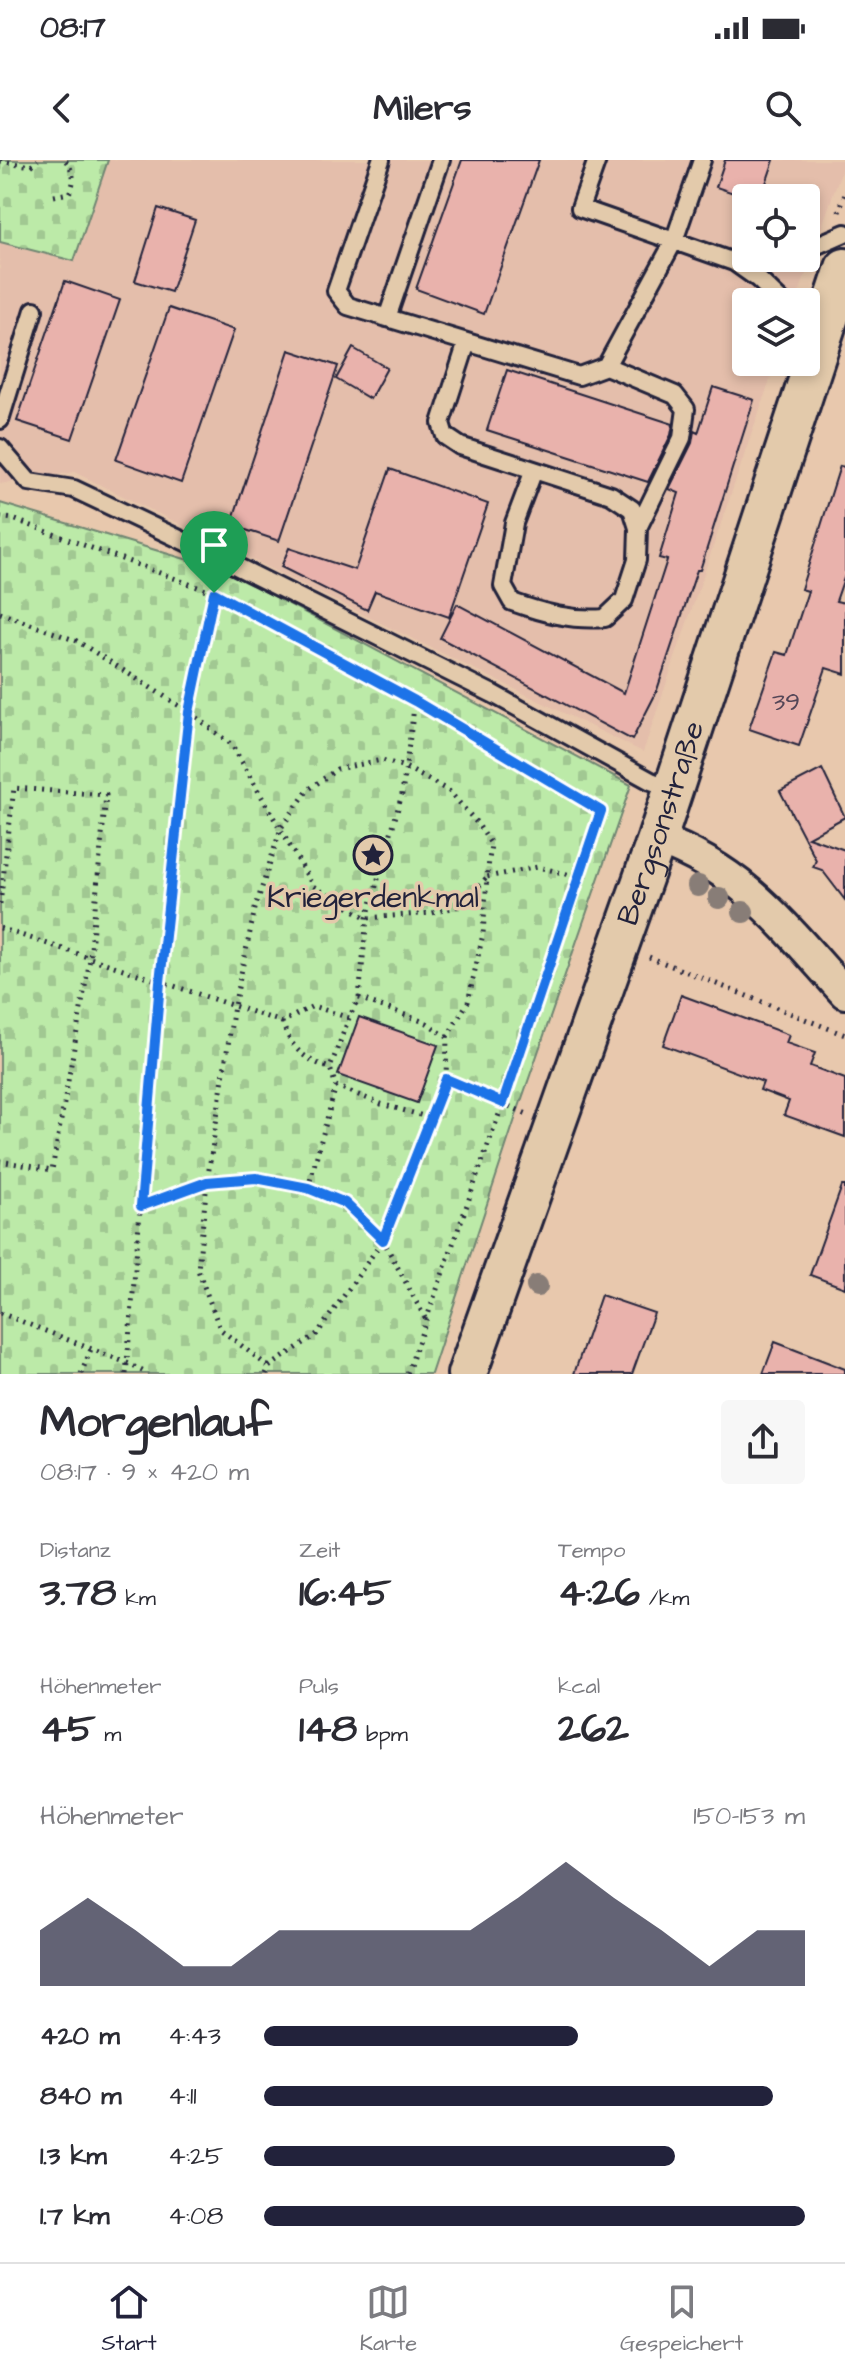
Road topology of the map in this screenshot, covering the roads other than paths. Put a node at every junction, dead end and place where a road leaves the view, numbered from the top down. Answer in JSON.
{"nodes":[{"id":1,"x":381,"y":160,"type":"edge"},
{"id":2,"x":441,"y":160,"type":"edge"},
{"id":3,"x":597,"y":160,"type":"edge"},
{"id":4,"x":702,"y":160,"type":"edge"},
{"id":5,"x":845,"y":233,"type":"edge"},
{"id":6,"x":674,"y":241,"type":"junction"},
{"id":7,"x":820,"y":244,"type":"edge"},
{"id":8,"x":732,"y":261,"type":"edge"},
{"id":9,"x":845,"y":268,"type":"edge"},
{"id":10,"x":748,"y":272,"type":"edge"},
{"id":11,"x":767,"y":288,"type":"edge"},
{"id":12,"x":34,"y":310,"type":"dead end"},
{"id":13,"x":387,"y":318,"type":"junction"},
{"id":14,"x":820,"y":326,"type":"edge"},
{"id":15,"x":467,"y":342,"type":"junction"},
{"id":16,"x":606,"y":366,"type":"junction"},
{"id":17,"x":802,"y":376,"type":"edge"},
{"id":18,"x":0,"y":420,"type":"edge"},
{"id":19,"x":0,"y":448,"type":"edge"},
{"id":20,"x":534,"y":470,"type":"junction"},
{"id":21,"x":638,"y":528,"type":"junction"},
{"id":22,"x":673,"y":789,"type":"junction"},
{"id":23,"x":657,"y":839,"type":"junction"},
{"id":24,"x":845,"y":993,"type":"edge"},
{"id":25,"x":467,"y":1374,"type":"edge"}],
"edges":[{"from":1,"to":13,"type":"lane"},
{"from":2,"to":13,"type":"lane"},
{"from":3,"to":6,"type":"lane"},
{"from":4,"to":6,"type":"lane"},
{"from":5,"to":7,"type":"lane"},
{"from":6,"to":8,"type":"lane"},
{"from":6,"to":16,"type":"lane"},
{"from":9,"to":14,"type":"street","name":"Bergsonstraße"},
{"from":10,"to":11,"type":"lane"},
{"from":12,"to":18,"type":"lane"},
{"from":13,"to":15,"type":"lane"},
{"from":15,"to":16,"type":"lane"},
{"from":15,"to":20,"type":"lane"},
{"from":16,"to":21,"type":"lane"},
{"from":17,"to":22,"type":"street","name":"Bergsonstraße"},
{"from":19,"to":22,"type":"lane"},
{"from":20,"to":21,"type":"lane"},
{"from":20,"to":21,"type":"lane"},
{"from":22,"to":23,"type":"street","name":"Bergsonstraße"},
{"from":23,"to":24,"type":"street"},
{"from":23,"to":25,"type":"street","name":"Bergsonstraße"}]}
